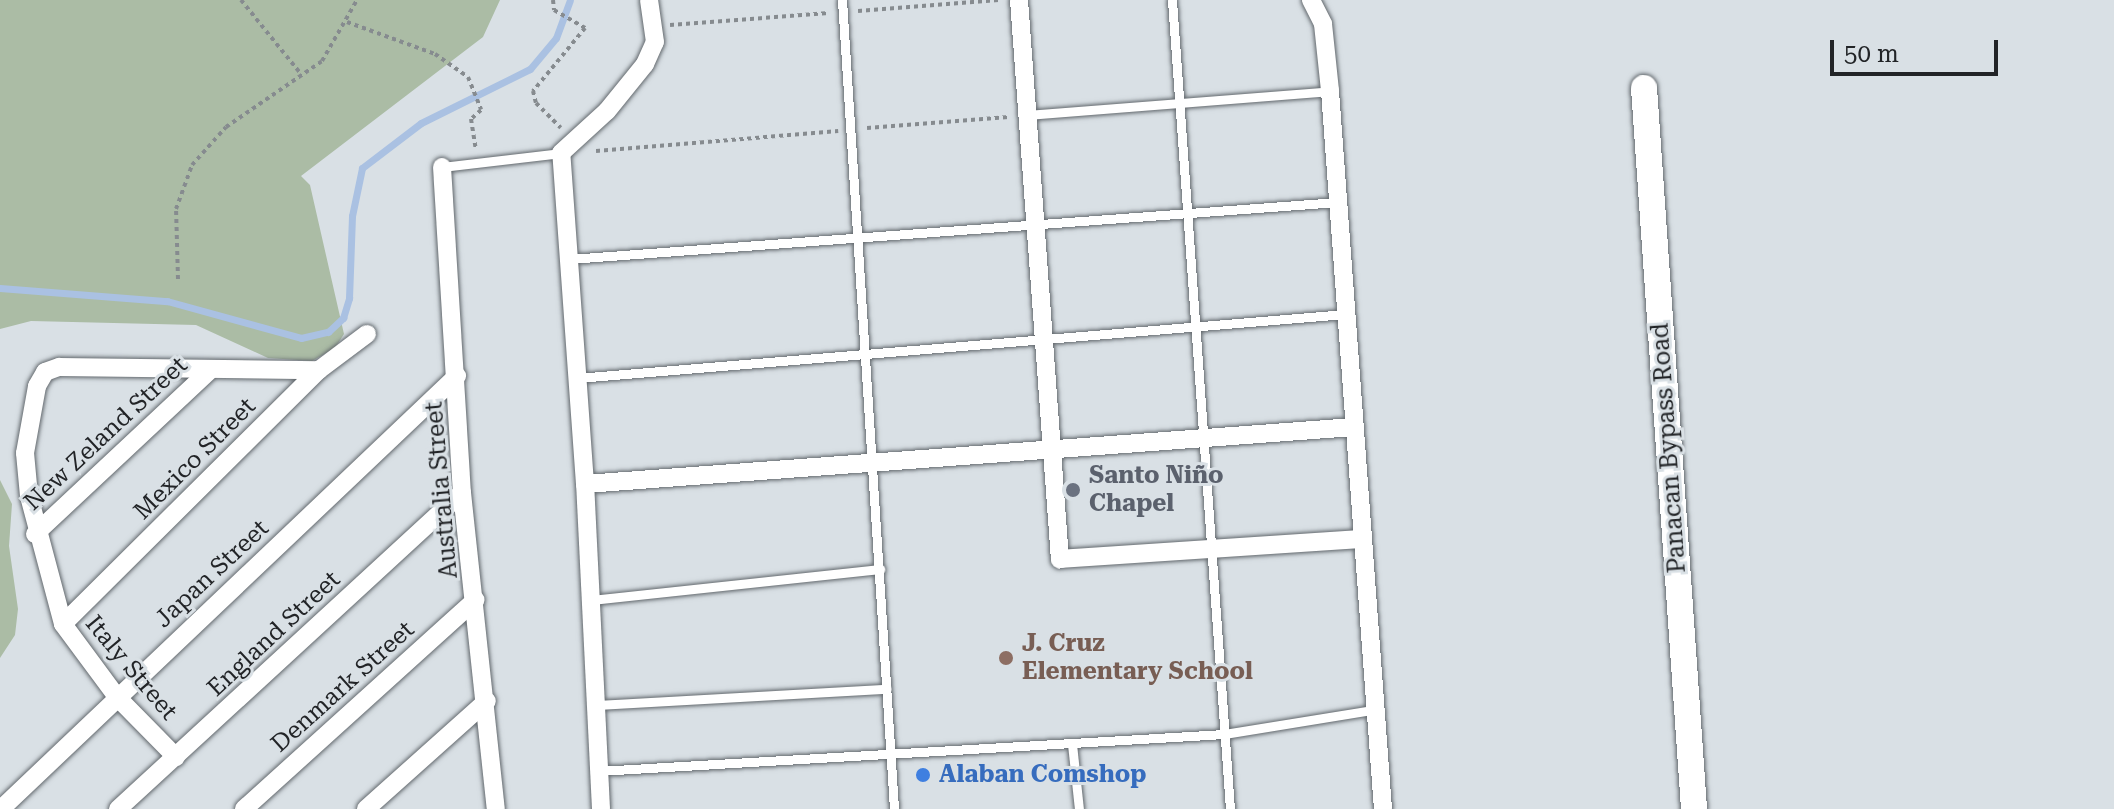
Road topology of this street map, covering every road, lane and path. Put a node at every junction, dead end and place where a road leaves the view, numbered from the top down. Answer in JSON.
{"nodes":[{"id":1,"x":241,"y":0,"type":"edge"},
{"id":2,"x":357,"y":0,"type":"edge"},
{"id":3,"x":553,"y":0,"type":"edge"},
{"id":4,"x":649,"y":0,"type":"edge"},
{"id":5,"x":842,"y":0,"type":"edge"},
{"id":6,"x":1019,"y":0,"type":"edge"},
{"id":7,"x":1172,"y":0,"type":"edge"},
{"id":8,"x":1311,"y":0,"type":"edge"},
{"id":9,"x":347,"y":22,"type":"junction"},
{"id":10,"x":301,"y":74,"type":"junction"},
{"id":11,"x":1644,"y":88,"type":"dead end"},
{"id":12,"x":1330,"y":91,"type":"junction"},
{"id":13,"x":1179,"y":103,"type":"junction"},
{"id":14,"x":1028,"y":115,"type":"junction"},
{"id":15,"x":989,"y":118,"type":"dead end"},
{"id":16,"x":850,"y":130,"type":"junction"},
{"id":17,"x":568,"y":147,"type":"junction"},
{"id":18,"x":479,"y":163,"type":"junction"},
{"id":19,"x":442,"y":167,"type":"joint"},
{"id":20,"x":1338,"y":202,"type":"junction"},
{"id":21,"x":1187,"y":213,"type":"junction"},
{"id":22,"x":1036,"y":225,"type":"junction"},
{"id":23,"x":856,"y":238,"type":"junction"},
{"id":24,"x":569,"y":259,"type":"junction"},
{"id":25,"x":178,"y":279,"type":"dead end"},
{"id":26,"x":1346,"y":314,"type":"junction"},
{"id":27,"x":1195,"y":327,"type":"junction"},
{"id":28,"x":367,"y":334,"type":"dead end"},
{"id":29,"x":1044,"y":340,"type":"junction"},
{"id":30,"x":863,"y":355,"type":"junction"},
{"id":31,"x":210,"y":370,"type":"junction"},
{"id":32,"x":319,"y":370,"type":"junction"},
{"id":33,"x":457,"y":376,"type":"junction"},
{"id":34,"x":577,"y":378,"type":"junction"},
{"id":35,"x":1354,"y":427,"type":"junction"},
{"id":36,"x":1203,"y":439,"type":"junction"},
{"id":37,"x":1052,"y":453,"type":"junction"},
{"id":38,"x":870,"y":467,"type":"junction"},
{"id":39,"x":585,"y":484,"type":"junction"},
{"id":40,"x":462,"y":493,"type":"junction"},
{"id":41,"x":35,"y":534,"type":"junction"},
{"id":42,"x":1359,"y":539,"type":"junction"},
{"id":43,"x":1211,"y":549,"type":"junction"},
{"id":44,"x":880,"y":569,"type":"junction"},
{"id":45,"x":475,"y":600,"type":"junction"},
{"id":46,"x":591,"y":600,"type":"junction"},
{"id":47,"x":63,"y":624,"type":"junction"},
{"id":48,"x":887,"y":689,"type":"junction"},
{"id":49,"x":117,"y":697,"type":"junction"},
{"id":50,"x":487,"y":701,"type":"junction"},
{"id":51,"x":597,"y":705,"type":"junction"},
{"id":52,"x":1373,"y":710,"type":"junction"},
{"id":53,"x":1224,"y":734,"type":"junction"},
{"id":54,"x":1072,"y":744,"type":"junction"},
{"id":55,"x":890,"y":756,"type":"junction"},
{"id":56,"x":176,"y":757,"type":"junction"},
{"id":57,"x":598,"y":771,"type":"junction"},
{"id":58,"x":491,"y":805,"type":"edge"},
{"id":59,"x":1,"y":809,"type":"edge"},
{"id":60,"x":118,"y":809,"type":"edge"},
{"id":61,"x":244,"y":809,"type":"edge"},
{"id":62,"x":366,"y":809,"type":"edge"},
{"id":63,"x":601,"y":809,"type":"edge"},
{"id":64,"x":894,"y":809,"type":"edge"},
{"id":65,"x":1079,"y":809,"type":"edge"},
{"id":66,"x":1230,"y":809,"type":"edge"},
{"id":67,"x":1383,"y":809,"type":"edge"},
{"id":68,"x":1694,"y":809,"type":"edge"}],
"edges":[{"from":1,"to":10,"type":"path"},
{"from":2,"to":9,"type":"path"},
{"from":3,"to":17,"type":"path"},
{"from":4,"to":17,"type":"street"},
{"from":5,"to":16,"type":"lane"},
{"from":6,"to":14,"type":"street"},
{"from":7,"to":13,"type":"lane"},
{"from":8,"to":12,"type":"street"},
{"from":9,"to":10,"type":"path"},
{"from":9,"to":18,"type":"path"},
{"from":10,"to":25,"type":"path"},
{"from":11,"to":68,"type":"main road","name":"Panacan Bypass Road"},
{"from":12,"to":13,"type":"lane"},
{"from":12,"to":20,"type":"street"},
{"from":13,"to":14,"type":"lane"},
{"from":13,"to":21,"type":"lane"},
{"from":14,"to":22,"type":"street"},
{"from":15,"to":16,"type":"path"},
{"from":16,"to":17,"type":"path"},
{"from":16,"to":23,"type":"lane"},
{"from":17,"to":18,"type":"lane"},
{"from":17,"to":24,"type":"street"},
{"from":18,"to":19,"type":"lane"},
{"from":19,"to":33,"type":"street","name":"Australia Street"},
{"from":20,"to":21,"type":"lane"},
{"from":20,"to":26,"type":"street"},
{"from":21,"to":22,"type":"lane"},
{"from":21,"to":27,"type":"lane"},
{"from":22,"to":23,"type":"lane"},
{"from":22,"to":29,"type":"street"},
{"from":23,"to":24,"type":"lane"},
{"from":23,"to":30,"type":"lane"},
{"from":24,"to":34,"type":"street"},
{"from":26,"to":27,"type":"lane"},
{"from":26,"to":35,"type":"street"},
{"from":27,"to":29,"type":"lane"},
{"from":27,"to":36,"type":"lane"},
{"from":28,"to":32,"type":"street","name":"Mexico Street"},
{"from":29,"to":30,"type":"lane"},
{"from":29,"to":37,"type":"street"},
{"from":30,"to":34,"type":"lane"},
{"from":30,"to":38,"type":"lane"},
{"from":31,"to":32,"type":"street"},
{"from":31,"to":41,"type":"street","name":"New Zeland Street"},
{"from":31,"to":41,"type":"street","name":"Italy Street"},
{"from":32,"to":47,"type":"street","name":"Mexico Street"},
{"from":33,"to":40,"type":"street","name":"Australia Street"},
{"from":33,"to":49,"type":"street","name":"Japan Street"},
{"from":34,"to":39,"type":"street"},
{"from":35,"to":36,"type":"street"},
{"from":35,"to":42,"type":"street"},
{"from":36,"to":37,"type":"street"},
{"from":36,"to":43,"type":"lane"},
{"from":37,"to":38,"type":"street"},
{"from":37,"to":43,"type":"street"},
{"from":38,"to":39,"type":"street"},
{"from":38,"to":44,"type":"lane"},
{"from":39,"to":46,"type":"street"},
{"from":40,"to":45,"type":"street","name":"Australia Street"},
{"from":40,"to":56,"type":"street","name":"England Street"},
{"from":41,"to":47,"type":"street","name":"Italy Street"},
{"from":42,"to":43,"type":"street"},
{"from":42,"to":52,"type":"street"},
{"from":43,"to":53,"type":"lane"},
{"from":44,"to":46,"type":"lane"},
{"from":44,"to":48,"type":"lane"},
{"from":45,"to":50,"type":"street","name":"Australia Street"},
{"from":45,"to":61,"type":"street","name":"Denmark Street"},
{"from":46,"to":51,"type":"street"},
{"from":47,"to":49,"type":"street","name":"Italy Street"},
{"from":48,"to":51,"type":"lane"},
{"from":48,"to":55,"type":"lane"},
{"from":49,"to":56,"type":"street","name":"Italy Street"},
{"from":49,"to":59,"type":"street","name":"Japan Street"},
{"from":50,"to":58,"type":"street","name":"Australia Street"},
{"from":50,"to":62,"type":"street"},
{"from":51,"to":57,"type":"street"},
{"from":52,"to":53,"type":"lane"},
{"from":52,"to":67,"type":"street"},
{"from":53,"to":54,"type":"lane"},
{"from":53,"to":66,"type":"lane"},
{"from":54,"to":55,"type":"lane"},
{"from":54,"to":65,"type":"lane"},
{"from":55,"to":57,"type":"lane"},
{"from":55,"to":64,"type":"lane"},
{"from":56,"to":60,"type":"street","name":"England Street"},
{"from":57,"to":63,"type":"street"}]}
